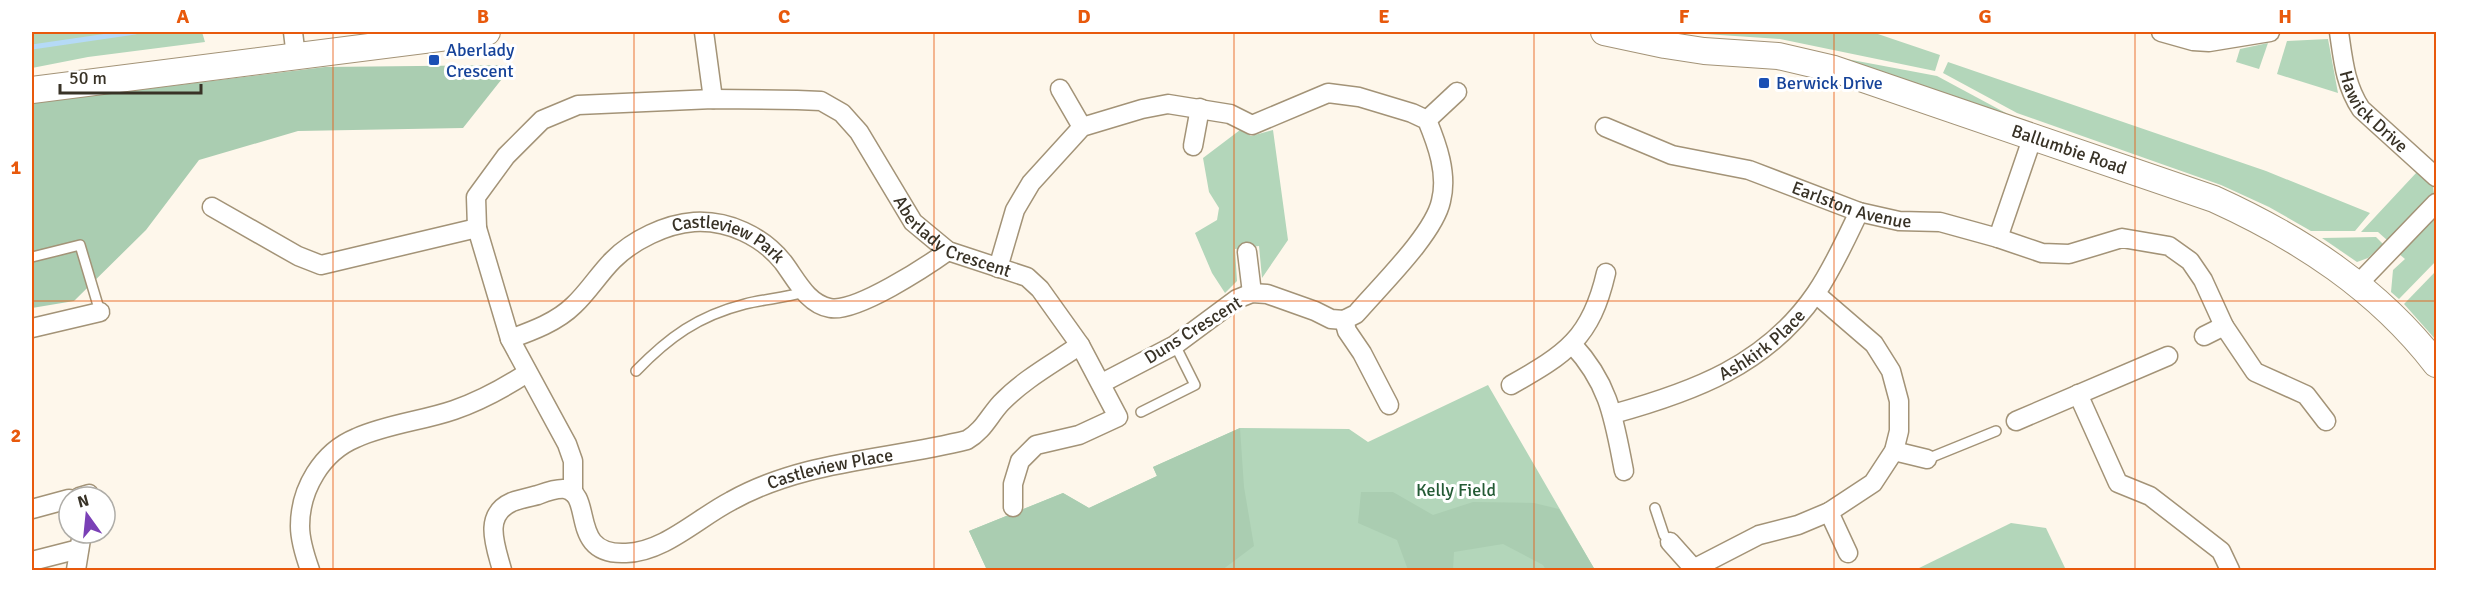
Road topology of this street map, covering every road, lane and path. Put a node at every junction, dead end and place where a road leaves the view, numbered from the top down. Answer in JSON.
{"nodes":[{"id":1,"x":293,"y":32,"type":"edge"},
{"id":2,"x":487,"y":32,"type":"edge"},
{"id":3,"x":704,"y":32,"type":"edge"},
{"id":4,"x":1604,"y":32,"type":"edge"},
{"id":5,"x":2161,"y":32,"type":"edge"},
{"id":6,"x":2270,"y":32,"type":"edge"},
{"id":7,"x":2339,"y":32,"type":"edge"},
{"id":8,"x":1666,"y":38,"type":"edge"},
{"id":9,"x":296,"y":57,"type":"junction"},
{"id":10,"x":1060,"y":89,"type":"dead end"},
{"id":11,"x":32,"y":90,"type":"edge"},
{"id":12,"x":1457,"y":92,"type":"dead end"},
{"id":13,"x":713,"y":99,"type":"junction"},
{"id":14,"x":1200,"y":108,"type":"junction"},
{"id":15,"x":1427,"y":120,"type":"junction"},
{"id":16,"x":1082,"y":127,"type":"junction"},
{"id":17,"x":1605,"y":127,"type":"dead end"},
{"id":18,"x":2033,"y":136,"type":"junction"},
{"id":19,"x":1193,"y":146,"type":"dead end"},
{"id":20,"x":2436,"y":177,"type":"edge"},
{"id":21,"x":2436,"y":203,"type":"edge"},
{"id":22,"x":212,"y":207,"type":"dead end"},
{"id":23,"x":1859,"y":212,"type":"junction"},
{"id":24,"x":477,"y":228,"type":"junction"},
{"id":25,"x":1998,"y":238,"type":"junction"},
{"id":26,"x":948,"y":251,"type":"junction"},
{"id":27,"x":1247,"y":252,"type":"dead end"},
{"id":28,"x":32,"y":257,"type":"edge"},
{"id":29,"x":998,"y":268,"type":"junction"},
{"id":30,"x":1606,"y":273,"type":"dead end"},
{"id":31,"x":2358,"y":284,"type":"junction"},
{"id":32,"x":804,"y":292,"type":"junction"},
{"id":33,"x":1252,"y":293,"type":"junction"},
{"id":34,"x":1816,"y":294,"type":"junction"},
{"id":35,"x":100,"y":312,"type":"joint"},
{"id":36,"x":1344,"y":320,"type":"junction"},
{"id":37,"x":2224,"y":326,"type":"junction"},
{"id":38,"x":32,"y":328,"type":"edge"},
{"id":39,"x":2204,"y":336,"type":"dead end"},
{"id":40,"x":510,"y":339,"type":"junction"},
{"id":41,"x":1080,"y":345,"type":"junction"},
{"id":42,"x":1175,"y":345,"type":"junction"},
{"id":43,"x":1573,"y":345,"type":"junction"},
{"id":44,"x":2168,"y":356,"type":"dead end"},
{"id":45,"x":2436,"y":364,"type":"edge"},
{"id":46,"x":636,"y":371,"type":"dead end"},
{"id":47,"x":527,"y":373,"type":"junction"},
{"id":48,"x":1102,"y":383,"type":"junction"},
{"id":49,"x":1511,"y":385,"type":"dead end"},
{"id":50,"x":2078,"y":394,"type":"junction"},
{"id":51,"x":1389,"y":405,"type":"dead end"},
{"id":52,"x":1142,"y":412,"type":"dead end"},
{"id":53,"x":1613,"y":414,"type":"junction"},
{"id":54,"x":2016,"y":421,"type":"dead end"},
{"id":55,"x":2326,"y":421,"type":"dead end"},
{"id":56,"x":1996,"y":431,"type":"dead end"},
{"id":57,"x":1894,"y":451,"type":"junction"},
{"id":58,"x":1927,"y":459,"type":"joint"},
{"id":59,"x":1624,"y":471,"type":"dead end"},
{"id":60,"x":573,"y":493,"type":"junction"},
{"id":61,"x":57,"y":503,"type":"edge"},
{"id":62,"x":1012,"y":507,"type":"dead end"},
{"id":63,"x":1655,"y":508,"type":"dead end"},
{"id":64,"x":32,"y":509,"type":"edge"},
{"id":65,"x":1829,"y":512,"type":"junction"},
{"id":66,"x":1670,"y":542,"type":"joint"},
{"id":67,"x":71,"y":545,"type":"edge"},
{"id":68,"x":80,"y":545,"type":"edge"},
{"id":69,"x":1848,"y":553,"type":"dead end"},
{"id":70,"x":32,"y":561,"type":"edge"},
{"id":71,"x":1695,"y":569,"type":"edge"},
{"id":72,"x":76,"y":570,"type":"edge"},
{"id":73,"x":309,"y":570,"type":"edge"},
{"id":74,"x":502,"y":570,"type":"edge"},
{"id":75,"x":2230,"y":570,"type":"edge"}],
"edges":[{"from":1,"to":9,"type":"street"},
{"from":2,"to":9,"type":"street"},
{"from":3,"to":13,"type":"street"},
{"from":4,"to":8,"type":"street"},
{"from":5,"to":6,"type":"street"},
{"from":7,"to":20,"type":"street","name":"Hawick Drive"},
{"from":8,"to":18,"type":"street","name":"Ballumbie Road"},
{"from":9,"to":11,"type":"street"},
{"from":10,"to":16,"type":"street"},
{"from":12,"to":15,"type":"street"},
{"from":13,"to":24,"type":"street","name":"Aberlady Crescent"},
{"from":13,"to":26,"type":"street","name":"Aberlady Crescent"},
{"from":14,"to":15,"type":"street"},
{"from":14,"to":16,"type":"street"},
{"from":14,"to":19,"type":"street"},
{"from":15,"to":36,"type":"street"},
{"from":16,"to":29,"type":"street"},
{"from":17,"to":23,"type":"street","name":"Earlston Avenue"},
{"from":18,"to":25,"type":"street"},
{"from":18,"to":31,"type":"street","name":"Ballumbie Road"},
{"from":21,"to":31,"type":"street"},
{"from":22,"to":24,"type":"street"},
{"from":23,"to":25,"type":"street","name":"Earlston Avenue"},
{"from":23,"to":34,"type":"street","name":"Ashkirk Place"},
{"from":24,"to":40,"type":"street","name":"Aberlady Crescent"},
{"from":25,"to":37,"type":"street","name":"Earlston Avenue"},
{"from":26,"to":29,"type":"street","name":"Aberlady Crescent"},
{"from":26,"to":32,"type":"street","name":"Castleview Park"},
{"from":27,"to":33,"type":"street","name":"Duns Crescent"},
{"from":28,"to":35,"type":"lane"},
{"from":29,"to":41,"type":"street","name":"Aberlady Crescent"},
{"from":30,"to":43,"type":"street"},
{"from":31,"to":45,"type":"street","name":"Ballumbie Road"},
{"from":32,"to":40,"type":"street","name":"Castleview Park"},
{"from":32,"to":46,"type":"lane"},
{"from":33,"to":36,"type":"street","name":"Duns Crescent"},
{"from":33,"to":42,"type":"street","name":"Duns Crescent"},
{"from":34,"to":53,"type":"street","name":"Ashkirk Place"},
{"from":34,"to":57,"type":"street"},
{"from":35,"to":38,"type":"street"},
{"from":36,"to":51,"type":"street"},
{"from":37,"to":39,"type":"street"},
{"from":37,"to":55,"type":"street","name":"Earlston Avenue"},
{"from":40,"to":47,"type":"street","name":"Aberlady Crescent"},
{"from":41,"to":48,"type":"street","name":"Aberlady Crescent"},
{"from":41,"to":60,"type":"street","name":"Castleview Place"},
{"from":42,"to":48,"type":"street","name":"Duns Crescent"},
{"from":42,"to":52,"type":"lane"},
{"from":43,"to":49,"type":"street"},
{"from":43,"to":53,"type":"street"},
{"from":44,"to":50,"type":"street"},
{"from":47,"to":60,"type":"street","name":"Aberlady Crescent"},
{"from":47,"to":73,"type":"street"},
{"from":48,"to":62,"type":"street","name":"Aberlady Crescent"},
{"from":50,"to":54,"type":"street"},
{"from":50,"to":75,"type":"street"},
{"from":53,"to":59,"type":"street"},
{"from":56,"to":58,"type":"lane"},
{"from":57,"to":58,"type":"street"},
{"from":57,"to":65,"type":"street"},
{"from":60,"to":74,"type":"street"},
{"from":61,"to":64,"type":"street"},
{"from":63,"to":66,"type":"lane"},
{"from":65,"to":69,"type":"street"},
{"from":65,"to":71,"type":"street"},
{"from":66,"to":71,"type":"street"},
{"from":67,"to":70,"type":"street"},
{"from":68,"to":72,"type":"street"}]}
